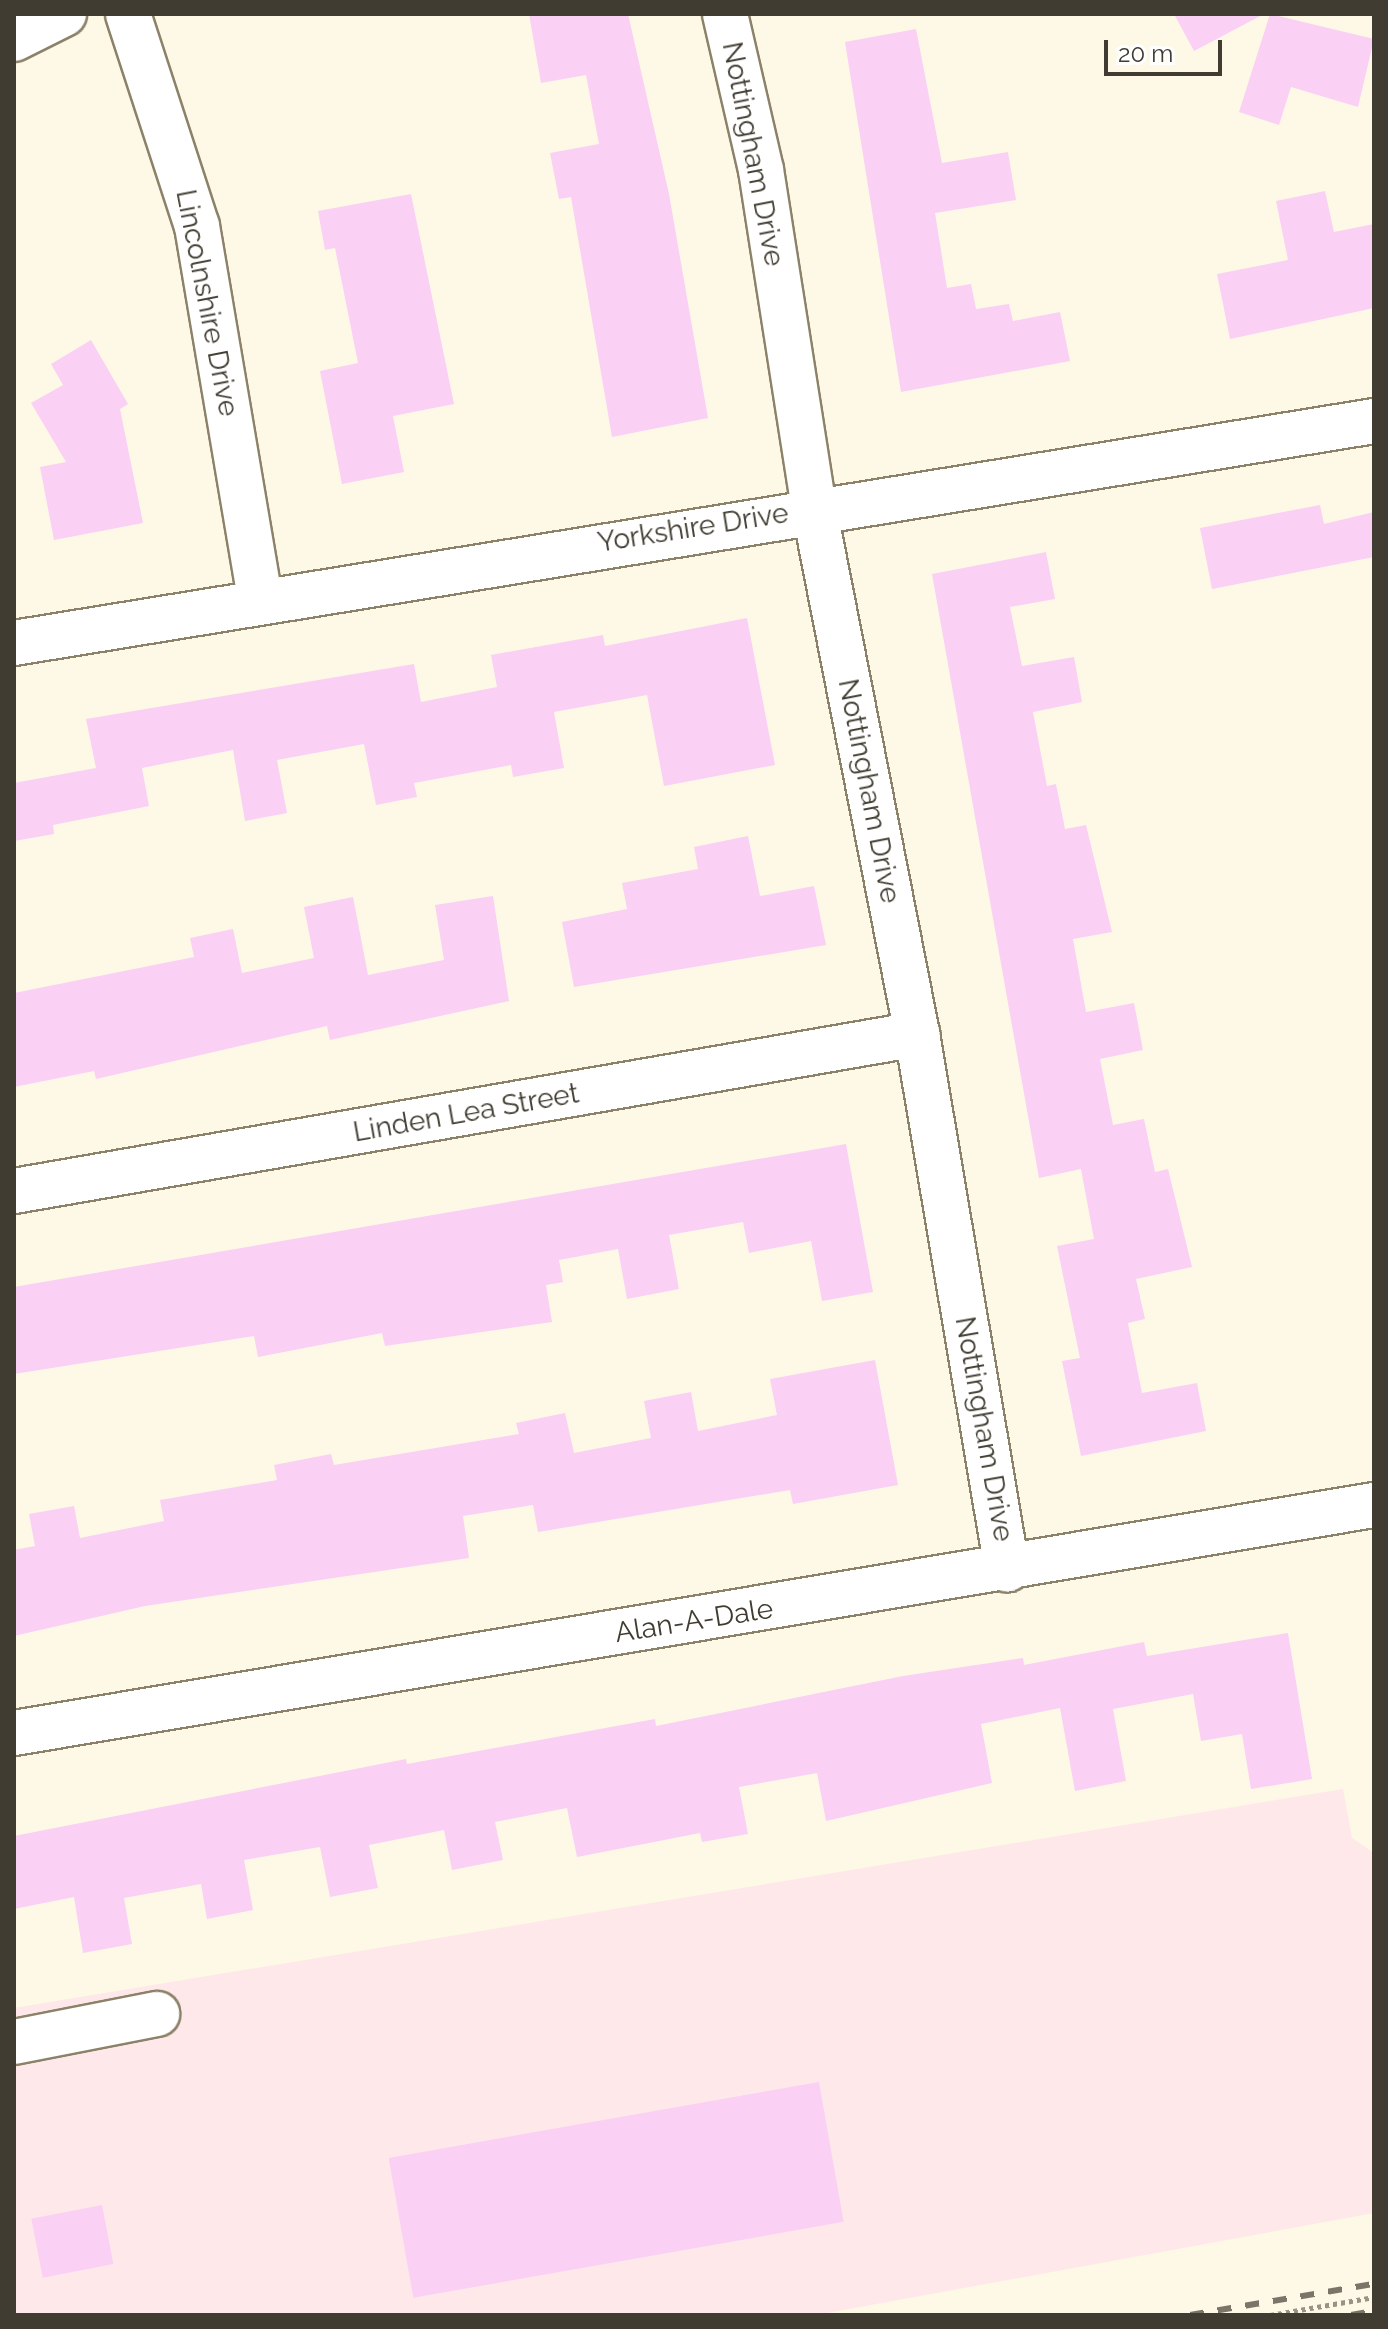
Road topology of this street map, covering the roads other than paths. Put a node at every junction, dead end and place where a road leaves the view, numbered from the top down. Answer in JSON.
{"nodes":[{"id":1,"x":64,"y":14,"type":"edge"},
{"id":2,"x":128,"y":14,"type":"edge"},
{"id":3,"x":725,"y":14,"type":"edge"},
{"id":4,"x":14,"y":39,"type":"edge"},
{"id":5,"x":1374,"y":421,"type":"edge"},
{"id":6,"x":814,"y":508,"type":"junction"},
{"id":7,"x":260,"y":599,"type":"junction"},
{"id":8,"x":14,"y":643,"type":"edge"},
{"id":9,"x":917,"y":1034,"type":"junction"},
{"id":10,"x":14,"y":1191,"type":"edge"},
{"id":11,"x":1374,"y":1505,"type":"edge"},
{"id":12,"x":1007,"y":1569,"type":"junction"},
{"id":13,"x":14,"y":1733,"type":"edge"},
{"id":14,"x":157,"y":2014,"type":"dead end"},
{"id":15,"x":14,"y":2042,"type":"edge"}],
"edges":[{"from":1,"to":4,"type":"street"},
{"from":2,"to":7,"type":"street","name":"Lincolnshire Drive"},
{"from":3,"to":6,"type":"street","name":"Nottingham Drive"},
{"from":5,"to":6,"type":"street","name":"Yorkshire Drive"},
{"from":6,"to":7,"type":"street","name":"Yorkshire Drive"},
{"from":6,"to":9,"type":"street","name":"Nottingham Drive"},
{"from":7,"to":8,"type":"street","name":"Yorkshire Drive"},
{"from":9,"to":10,"type":"street","name":"Linden Lea Street"},
{"from":9,"to":12,"type":"street","name":"Nottingham Drive"},
{"from":11,"to":12,"type":"street","name":"Alan-A-Dale"},
{"from":12,"to":13,"type":"street","name":"Alan-A-Dale"},
{"from":14,"to":15,"type":"street"}]}
